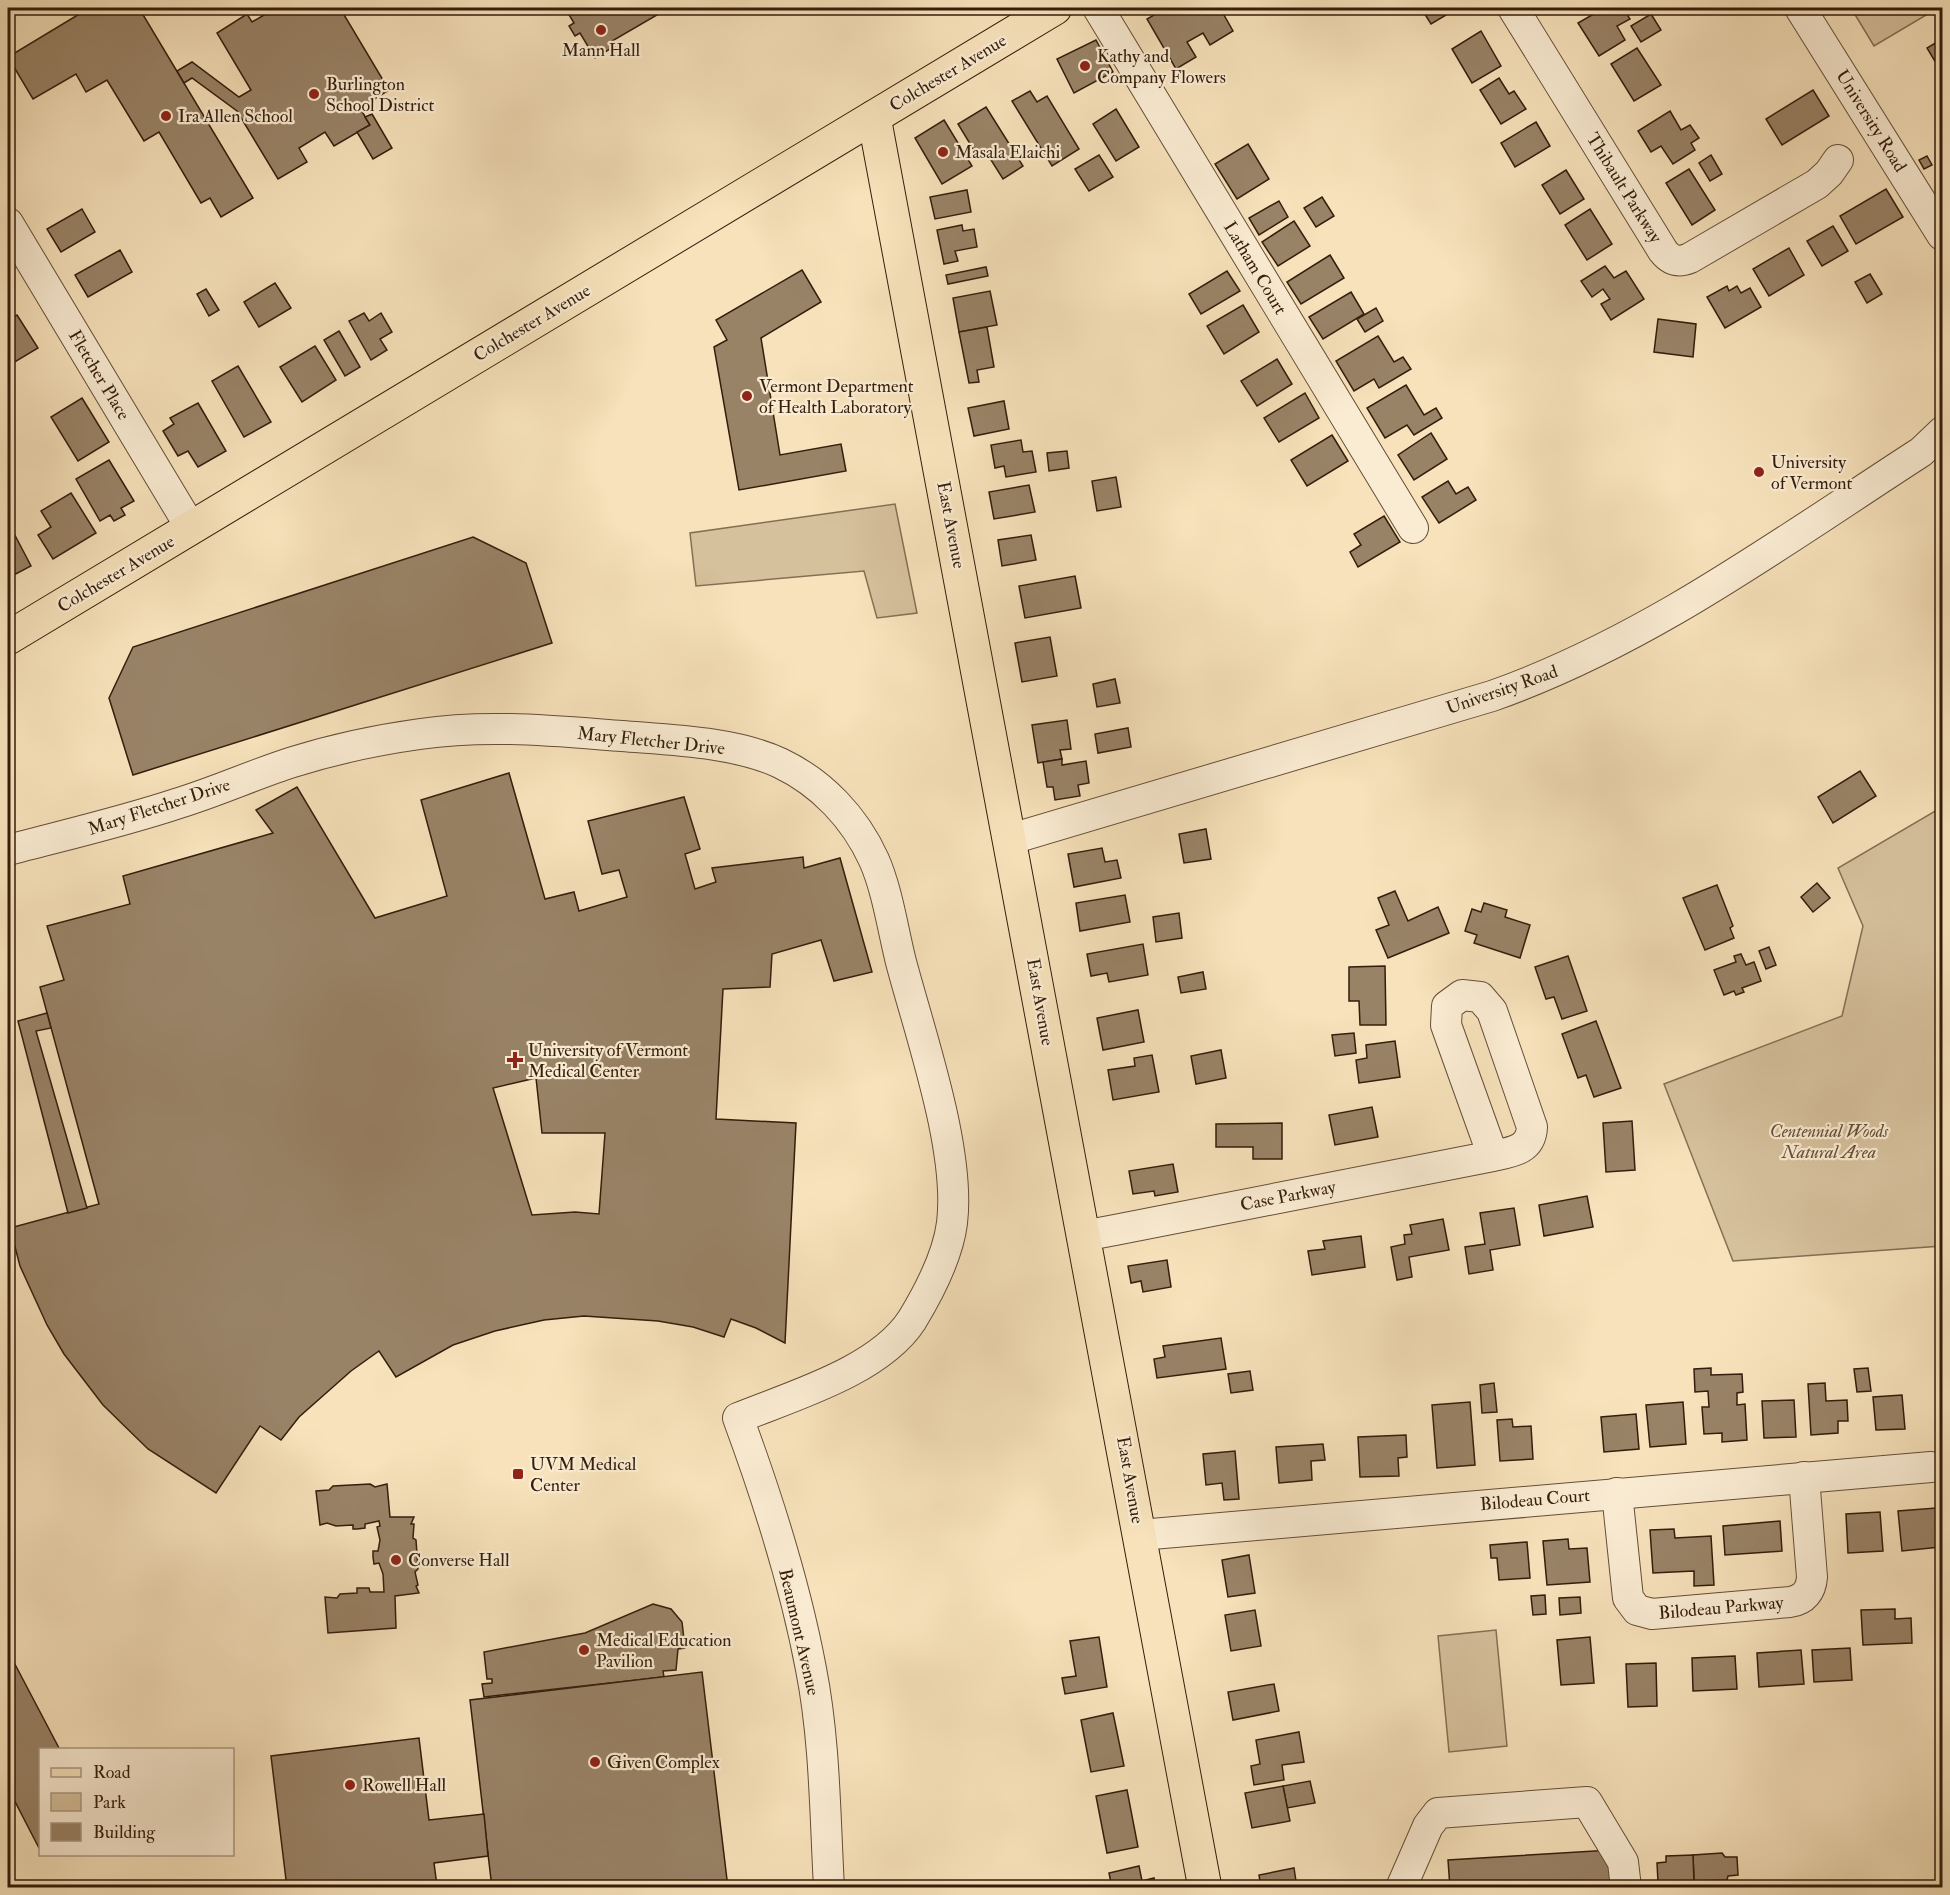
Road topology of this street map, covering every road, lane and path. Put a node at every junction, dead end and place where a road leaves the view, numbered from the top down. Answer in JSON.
{"nodes":[{"id":1,"x":1055,"y":8,"type":"edge"},
{"id":2,"x":1098,"y":8,"type":"edge"},
{"id":3,"x":1513,"y":8,"type":"edge"},
{"id":4,"x":1800,"y":8,"type":"edge"},
{"id":5,"x":874,"y":117,"type":"junction"},
{"id":6,"x":1838,"y":160,"type":"dead end"},
{"id":7,"x":8,"y":223,"type":"edge"},
{"id":8,"x":1942,"y":235,"type":"edge"},
{"id":9,"x":1942,"y":432,"type":"edge"},
{"id":10,"x":191,"y":528,"type":"junction"},
{"id":11,"x":1413,"y":528,"type":"dead end"},
{"id":12,"x":8,"y":638,"type":"edge"},
{"id":13,"x":1011,"y":838,"type":"junction"},
{"id":14,"x":8,"y":850,"type":"edge"},
{"id":15,"x":1493,"y":1156,"type":"junction"},
{"id":16,"x":1083,"y":1236,"type":"junction"},
{"id":17,"x":738,"y":1418,"type":"joint"},
{"id":18,"x":1931,"y":1467,"type":"dead end"},
{"id":19,"x":1804,"y":1477,"type":"junction"},
{"id":20,"x":1617,"y":1493,"type":"junction"},
{"id":21,"x":1140,"y":1535,"type":"junction"},
{"id":22,"x":829,"y":1887,"type":"edge"},
{"id":23,"x":1205,"y":1887,"type":"edge"},
{"id":24,"x":1401,"y":1887,"type":"edge"},
{"id":25,"x":1626,"y":1887,"type":"edge"}],
"edges":[{"from":1,"to":5,"type":"main road","name":"Colchester Avenue"},
{"from":2,"to":11,"type":"street","name":"Latham Court"},
{"from":3,"to":6,"type":"street","name":"Thibault Parkway"},
{"from":4,"to":8,"type":"street","name":"University Road"},
{"from":5,"to":10,"type":"main road","name":"Colchester Avenue"},
{"from":5,"to":13,"type":"main road","name":"East Avenue"},
{"from":7,"to":10,"type":"street","name":"Fletcher Place"},
{"from":9,"to":13,"type":"street","name":"University Road"},
{"from":10,"to":12,"type":"main road","name":"Colchester Avenue"},
{"from":13,"to":16,"type":"main road","name":"East Avenue"},
{"from":14,"to":17,"type":"street","name":"Mary Fletcher Drive"},
{"from":15,"to":15,"type":"street","name":"Case Parkway"},
{"from":15,"to":16,"type":"street","name":"Case Parkway"},
{"from":16,"to":21,"type":"main road","name":"East Avenue"},
{"from":17,"to":22,"type":"street","name":"Beaumont Avenue"},
{"from":18,"to":19,"type":"street","name":"Bilodeau Court"},
{"from":19,"to":20,"type":"street","name":"Bilodeau Court"},
{"from":19,"to":20,"type":"street","name":"Bilodeau Parkway"},
{"from":20,"to":21,"type":"street","name":"Bilodeau Court"},
{"from":21,"to":23,"type":"main road","name":"East Avenue"},
{"from":24,"to":25,"type":"street"}]}
